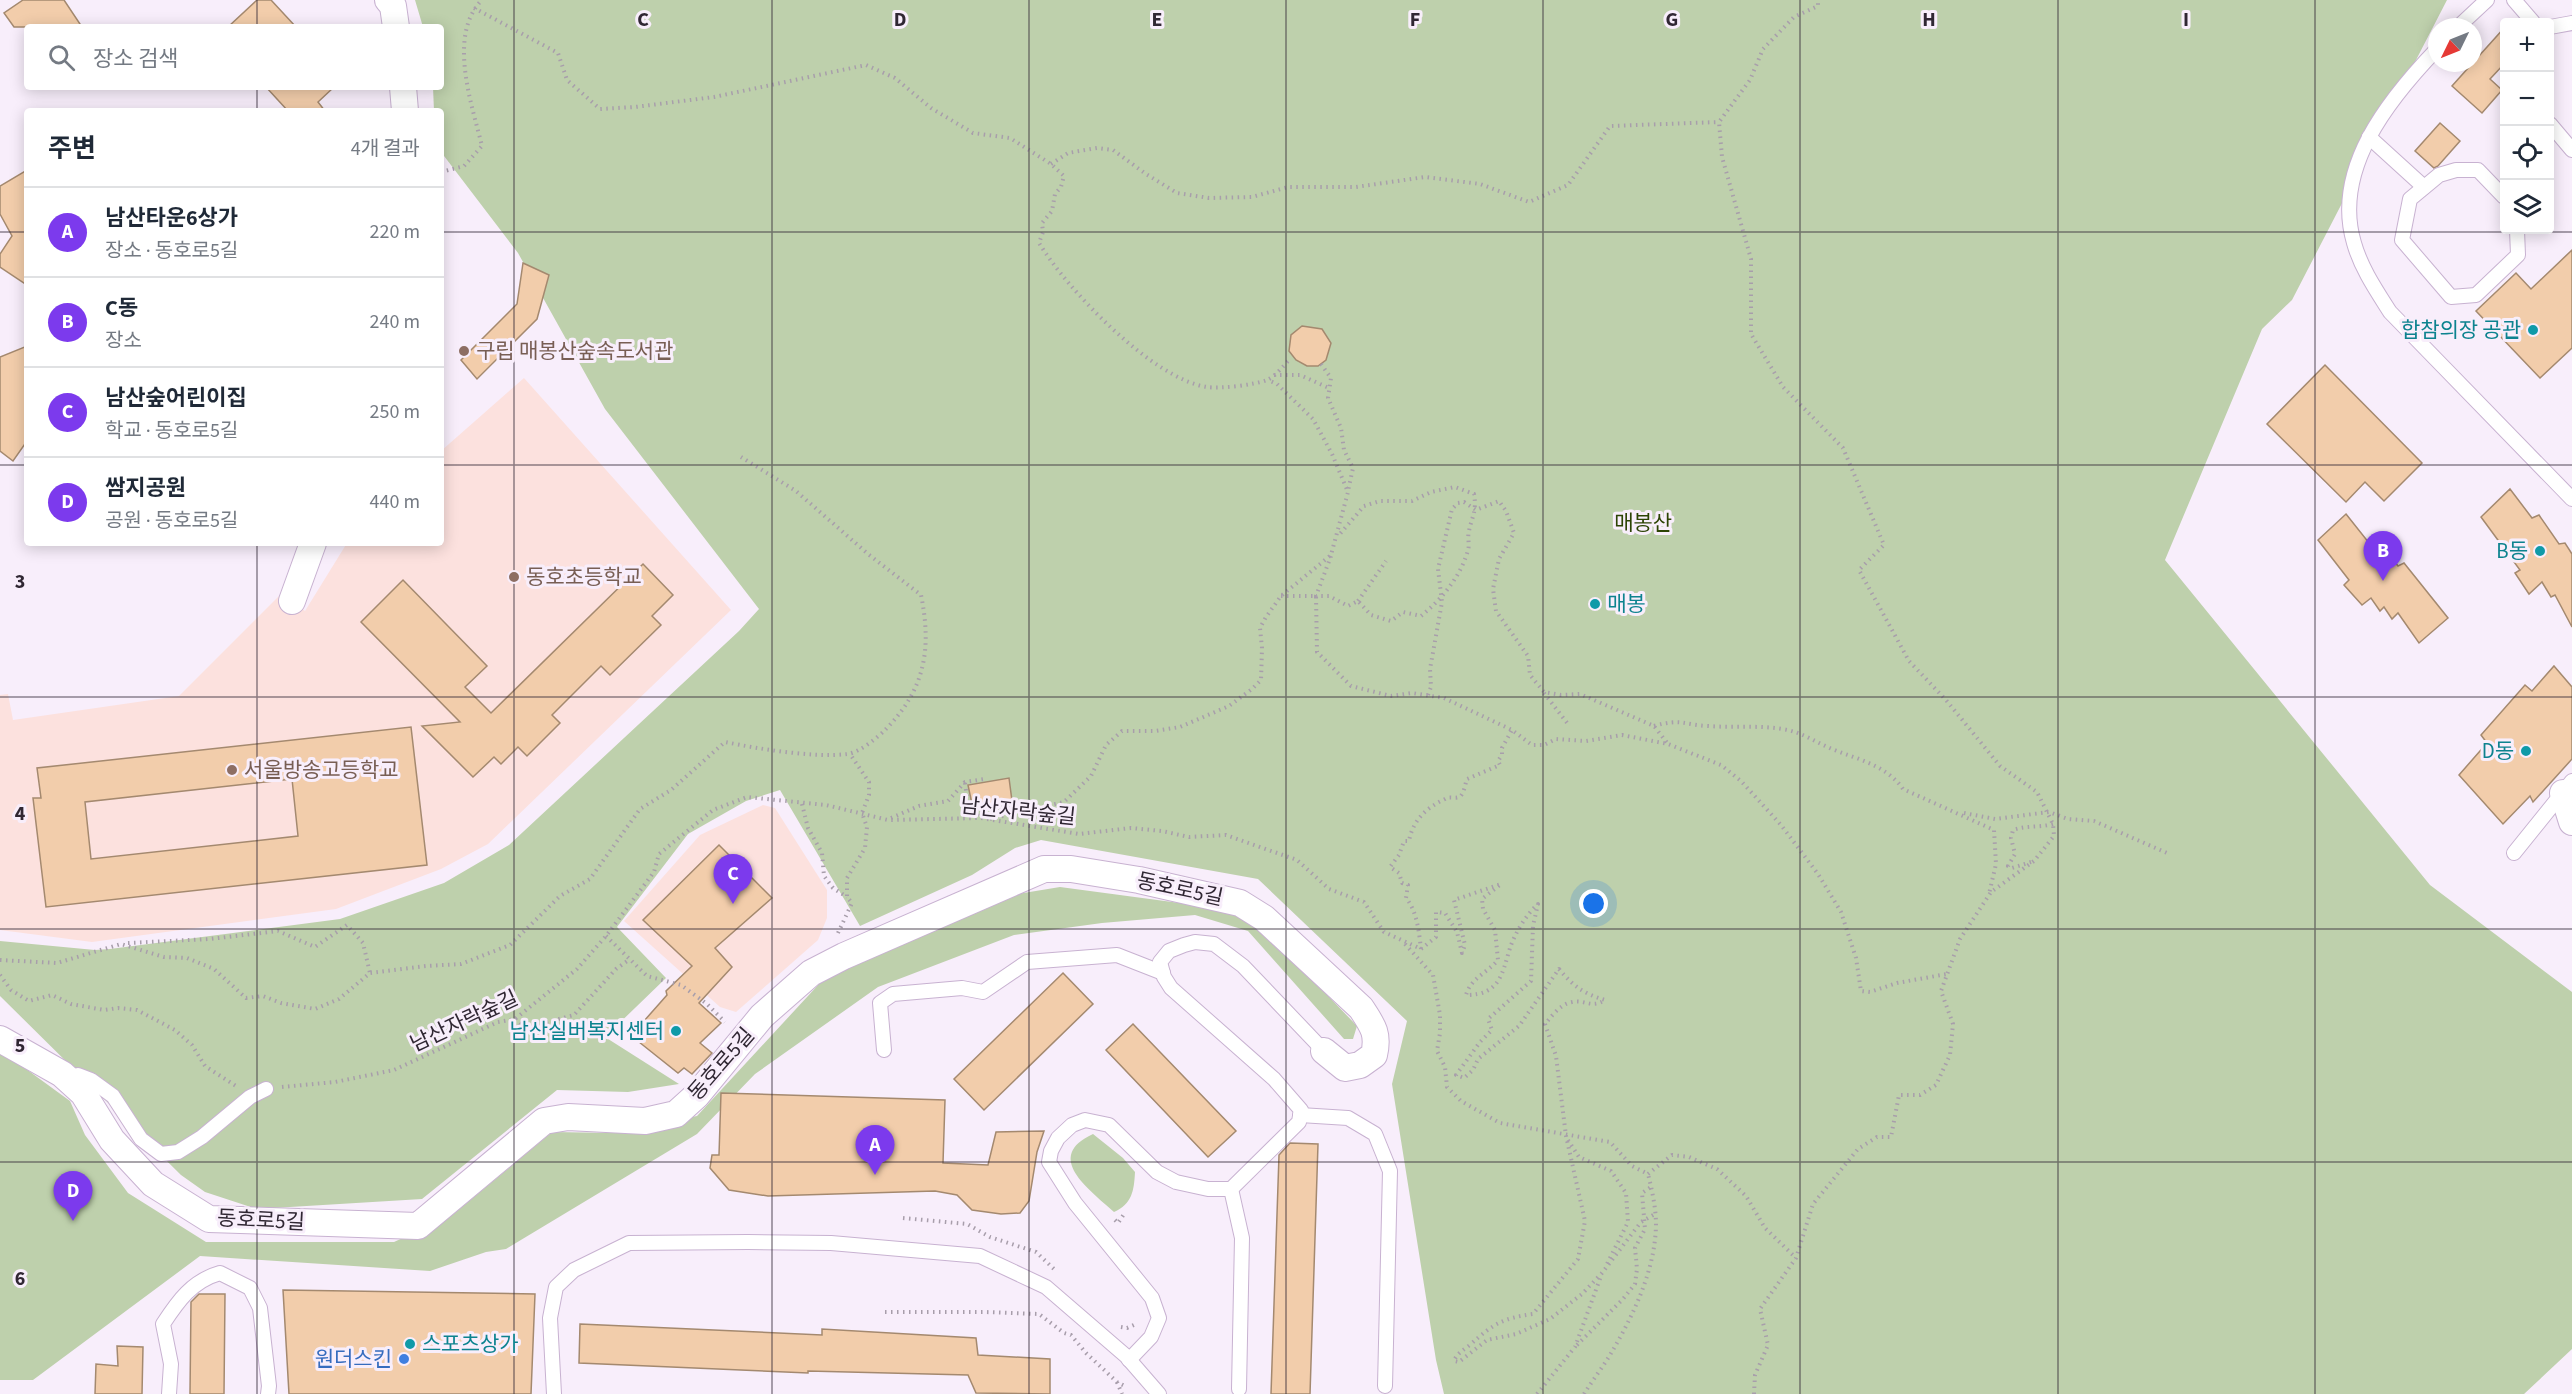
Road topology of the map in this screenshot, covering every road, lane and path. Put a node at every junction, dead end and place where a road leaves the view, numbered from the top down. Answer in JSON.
{"nodes":[{"id":1,"x":388,"y":0,"type":"edge"},
{"id":2,"x":482,"y":0,"type":"edge"},
{"id":3,"x":1818,"y":0,"type":"edge"},
{"id":4,"x":2487,"y":0,"type":"edge"},
{"id":5,"x":2514,"y":0,"type":"edge"},
{"id":6,"x":474,"y":8,"type":"junction"},
{"id":7,"x":2468,"y":18,"type":"edge"},
{"id":8,"x":2530,"y":18,"type":"edge"},
{"id":9,"x":2572,"y":23,"type":"edge"},
{"id":10,"x":396,"y":24,"type":"edge"},
{"id":11,"x":2554,"y":26,"type":"edge"},
{"id":12,"x":2428,"y":59,"type":"edge"},
{"id":13,"x":403,"y":90,"type":"edge"},
{"id":14,"x":405,"y":108,"type":"edge"},
{"id":15,"x":1719,"y":122,"type":"junction"},
{"id":16,"x":2552,"y":126,"type":"edge"},
{"id":17,"x":2369,"y":137,"type":"junction"},
{"id":18,"x":2572,"y":150,"type":"edge"},
{"id":19,"x":1052,"y":164,"type":"junction"},
{"id":20,"x":444,"y":171,"type":"edge"},
{"id":21,"x":2424,"y":187,"type":"junction"},
{"id":22,"x":2500,"y":192,"type":"edge"},
{"id":23,"x":2518,"y":234,"type":"edge"},
{"id":24,"x":1290,"y":359,"type":"dead end"},
{"id":25,"x":1321,"y":364,"type":"dead end"},
{"id":26,"x":1273,"y":375,"type":"junction"},
{"id":27,"x":1268,"y":380,"type":"junction"},
{"id":28,"x":1330,"y":388,"type":"junction"},
{"id":29,"x":741,"y":457,"type":"dead end"},
{"id":30,"x":1348,"y":492,"type":"junction"},
{"id":31,"x":2572,"y":499,"type":"edge"},
{"id":32,"x":1476,"y":510,"type":"junction"},
{"id":33,"x":1338,"y":536,"type":"junction"},
{"id":34,"x":312,"y":546,"type":"edge"},
{"id":35,"x":1331,"y":555,"type":"junction"},
{"id":36,"x":1386,"y":561,"type":"dead end"},
{"id":37,"x":1281,"y":596,"type":"junction"},
{"id":38,"x":1316,"y":597,"type":"junction"},
{"id":39,"x":1441,"y":597,"type":"junction"},
{"id":40,"x":292,"y":601,"type":"dead end"},
{"id":41,"x":1358,"y":601,"type":"junction"},
{"id":42,"x":1544,"y":693,"type":"junction"},
{"id":43,"x":1428,"y":695,"type":"junction"},
{"id":44,"x":1568,"y":724,"type":"dead end"},
{"id":45,"x":1654,"y":726,"type":"junction"},
{"id":46,"x":1512,"y":730,"type":"junction"},
{"id":47,"x":1668,"y":744,"type":"junction"},
{"id":48,"x":850,"y":754,"type":"junction"},
{"id":49,"x":982,"y":780,"type":"dead end"},
{"id":50,"x":965,"y":783,"type":"junction"},
{"id":51,"x":2568,"y":787,"type":"edge"},
{"id":52,"x":802,"y":804,"type":"junction"},
{"id":53,"x":1958,"y":812,"type":"junction"},
{"id":54,"x":2049,"y":812,"type":"junction"},
{"id":55,"x":862,"y":813,"type":"junction"},
{"id":56,"x":981,"y":818,"type":"junction"},
{"id":57,"x":888,"y":820,"type":"junction"},
{"id":58,"x":989,"y":820,"type":"junction"},
{"id":59,"x":2572,"y":822,"type":"edge"},
{"id":60,"x":2053,"y":824,"type":"junction"},
{"id":61,"x":2167,"y":853,"type":"dead end"},
{"id":62,"x":2514,"y":854,"type":"dead end"},
{"id":63,"x":2034,"y":861,"type":"junction"},
{"id":64,"x":1989,"y":895,"type":"junction"},
{"id":65,"x":848,"y":897,"type":"junction"},
{"id":66,"x":852,"y":903,"type":"dead end"},
{"id":67,"x":606,"y":936,"type":"junction"},
{"id":68,"x":1404,"y":942,"type":"junction"},
{"id":69,"x":122,"y":944,"type":"junction"},
{"id":70,"x":1421,"y":949,"type":"junction"},
{"id":71,"x":630,"y":959,"type":"junction"},
{"id":72,"x":0,"y":960,"type":"edge"},
{"id":73,"x":370,"y":973,"type":"junction"},
{"id":74,"x":1163,"y":973,"type":"junction"},
{"id":75,"x":1947,"y":974,"type":"junction"},
{"id":76,"x":0,"y":975,"type":"edge"},
{"id":77,"x":515,"y":1019,"type":"junction"},
{"id":78,"x":0,"y":1039,"type":"edge"},
{"id":79,"x":742,"y":1040,"type":"junction"},
{"id":80,"x":884,"y":1050,"type":"dead end"},
{"id":81,"x":1324,"y":1051,"type":"joint"},
{"id":82,"x":68,"y":1079,"type":"junction"},
{"id":83,"x":266,"y":1089,"type":"junction"},
{"id":84,"x":1300,"y":1115,"type":"junction"},
{"id":85,"x":1566,"y":1136,"type":"junction"},
{"id":86,"x":1648,"y":1174,"type":"junction"},
{"id":87,"x":1651,"y":1187,"type":"junction"},
{"id":88,"x":1231,"y":1189,"type":"junction"},
{"id":89,"x":1655,"y":1214,"type":"junction"},
{"id":90,"x":903,"y":1218,"type":"dead end"},
{"id":91,"x":1644,"y":1221,"type":"junction"},
{"id":92,"x":1796,"y":1258,"type":"junction"},
{"id":93,"x":1602,"y":1273,"type":"junction"},
{"id":94,"x":1062,"y":1276,"type":"dead end"},
{"id":95,"x":885,"y":1312,"type":"dead end"},
{"id":96,"x":1138,"y":1320,"type":"dead end"},
{"id":97,"x":1117,"y":1326,"type":"dead end"},
{"id":98,"x":1575,"y":1347,"type":"junction"},
{"id":99,"x":1129,"y":1360,"type":"junction"},
{"id":100,"x":1117,"y":1382,"type":"junction"},
{"id":101,"x":1385,"y":1386,"type":"dead end"},
{"id":102,"x":1239,"y":1389,"type":"dead end"},
{"id":103,"x":1135,"y":1392,"type":"dead end"},
{"id":104,"x":169,"y":1394,"type":"edge"},
{"id":105,"x":268,"y":1394,"type":"edge"},
{"id":106,"x":554,"y":1394,"type":"edge"},
{"id":107,"x":1122,"y":1394,"type":"edge"},
{"id":108,"x":1159,"y":1394,"type":"edge"},
{"id":109,"x":1537,"y":1394,"type":"edge"},
{"id":110,"x":1584,"y":1394,"type":"edge"},
{"id":111,"x":1754,"y":1394,"type":"edge"}],
"edges":[{"from":1,"to":10,"type":"street"},
{"from":2,"to":6,"type":"path"},
{"from":3,"to":15,"type":"path"},
{"from":4,"to":7,"type":"lane"},
{"from":5,"to":8,"type":"lane"},
{"from":6,"to":19,"type":"path"},
{"from":6,"to":20,"type":"path"},
{"from":9,"to":11,"type":"lane"},
{"from":12,"to":17,"type":"lane"},
{"from":13,"to":14,"type":"street"},
{"from":15,"to":19,"type":"path"},
{"from":15,"to":54,"type":"path"},
{"from":16,"to":18,"type":"lane"},
{"from":17,"to":21,"type":"lane"},
{"from":17,"to":31,"type":"lane"},
{"from":19,"to":27,"type":"path"},
{"from":21,"to":22,"type":"lane"},
{"from":21,"to":23,"type":"lane"},
{"from":24,"to":26,"type":"path"},
{"from":25,"to":28,"type":"path"},
{"from":26,"to":27,"type":"path"},
{"from":26,"to":28,"type":"path"},
{"from":27,"to":30,"type":"path"},
{"from":28,"to":30,"type":"path"},
{"from":29,"to":48,"type":"path"},
{"from":30,"to":33,"type":"path"},
{"from":32,"to":33,"type":"path"},
{"from":32,"to":39,"type":"path"},
{"from":32,"to":39,"type":"path"},
{"from":32,"to":42,"type":"path"},
{"from":33,"to":35,"type":"path"},
{"from":34,"to":40,"type":"street"},
{"from":35,"to":37,"type":"path"},
{"from":35,"to":38,"type":"path"},
{"from":36,"to":41,"type":"path"},
{"from":37,"to":38,"type":"path"},
{"from":37,"to":58,"type":"path"},
{"from":38,"to":41,"type":"path"},
{"from":38,"to":43,"type":"path"},
{"from":39,"to":41,"type":"path"},
{"from":39,"to":43,"type":"path"},
{"from":42,"to":44,"type":"path"},
{"from":42,"to":45,"type":"path"},
{"from":43,"to":46,"type":"path"},
{"from":45,"to":47,"type":"path"},
{"from":45,"to":53,"type":"path"},
{"from":46,"to":47,"type":"path"},
{"from":46,"to":70,"type":"path"},
{"from":47,"to":75,"type":"path"},
{"from":48,"to":55,"type":"path"},
{"from":48,"to":73,"type":"path"},
{"from":49,"to":50,"type":"path"},
{"from":50,"to":56,"type":"path"},
{"from":50,"to":57,"type":"path"},
{"from":51,"to":59,"type":"street"},
{"from":51,"to":62,"type":"lane"},
{"from":52,"to":55,"type":"path","name":"남산자락숲길"},
{"from":52,"to":65,"type":"path"},
{"from":52,"to":67,"type":"path","name":"남산자락숲길"},
{"from":53,"to":54,"type":"path"},
{"from":53,"to":64,"type":"path"},
{"from":54,"to":60,"type":"path"},
{"from":54,"to":61,"type":"path"},
{"from":55,"to":57,"type":"path","name":"남산자락숲길"},
{"from":55,"to":65,"type":"path"},
{"from":56,"to":57,"type":"path","name":"남산자락숲길"},
{"from":56,"to":58,"type":"path","name":"남산자락숲길"},
{"from":58,"to":68,"type":"path","name":"남산자락숲길"},
{"from":60,"to":63,"type":"path"},
{"from":60,"to":63,"type":"path"},
{"from":63,"to":64,"type":"path"},
{"from":64,"to":75,"type":"path"},
{"from":65,"to":66,"type":"path"},
{"from":67,"to":71,"type":"path"},
{"from":67,"to":77,"type":"path","name":"남산자락숲길"},
{"from":68,"to":70,"type":"path","name":"남산자락숲길"},
{"from":68,"to":85,"type":"path"},
{"from":69,"to":72,"type":"path"},
{"from":69,"to":73,"type":"path"},
{"from":69,"to":73,"type":"path"},
{"from":70,"to":85,"type":"path"},
{"from":71,"to":77,"type":"path"},
{"from":71,"to":79,"type":"path"},
{"from":74,"to":80,"type":"lane"},
{"from":74,"to":81,"type":"lane"},
{"from":74,"to":84,"type":"lane"},
{"from":75,"to":92,"type":"path"},
{"from":76,"to":83,"type":"path","name":"남산자락숲길"},
{"from":77,"to":83,"type":"path","name":"남산자락숲길"},
{"from":78,"to":82,"type":"street","name":"동호로5길"},
{"from":79,"to":81,"type":"street","name":"동호로5길"},
{"from":79,"to":82,"type":"street","name":"동호로5길"},
{"from":82,"to":83,"type":"lane"},
{"from":84,"to":88,"type":"lane"},
{"from":84,"to":101,"type":"lane"},
{"from":85,"to":86,"type":"path"},
{"from":85,"to":93,"type":"path"},
{"from":85,"to":93,"type":"path"},
{"from":86,"to":87,"type":"path"},
{"from":86,"to":92,"type":"path"},
{"from":87,"to":89,"type":"path"},
{"from":87,"to":91,"type":"path"},
{"from":88,"to":99,"type":"lane"},
{"from":88,"to":102,"type":"lane"},
{"from":89,"to":91,"type":"path"},
{"from":89,"to":110,"type":"path"},
{"from":90,"to":94,"type":"path"},
{"from":91,"to":93,"type":"path"},
{"from":91,"to":98,"type":"path"},
{"from":92,"to":111,"type":"path"},
{"from":93,"to":98,"type":"path"},
{"from":95,"to":100,"type":"path"},
{"from":96,"to":97,"type":"path"},
{"from":98,"to":109,"type":"path"},
{"from":99,"to":106,"type":"lane"},
{"from":99,"to":108,"type":"lane"},
{"from":100,"to":103,"type":"path"},
{"from":100,"to":107,"type":"path"},
{"from":104,"to":105,"type":"lane"}]}
